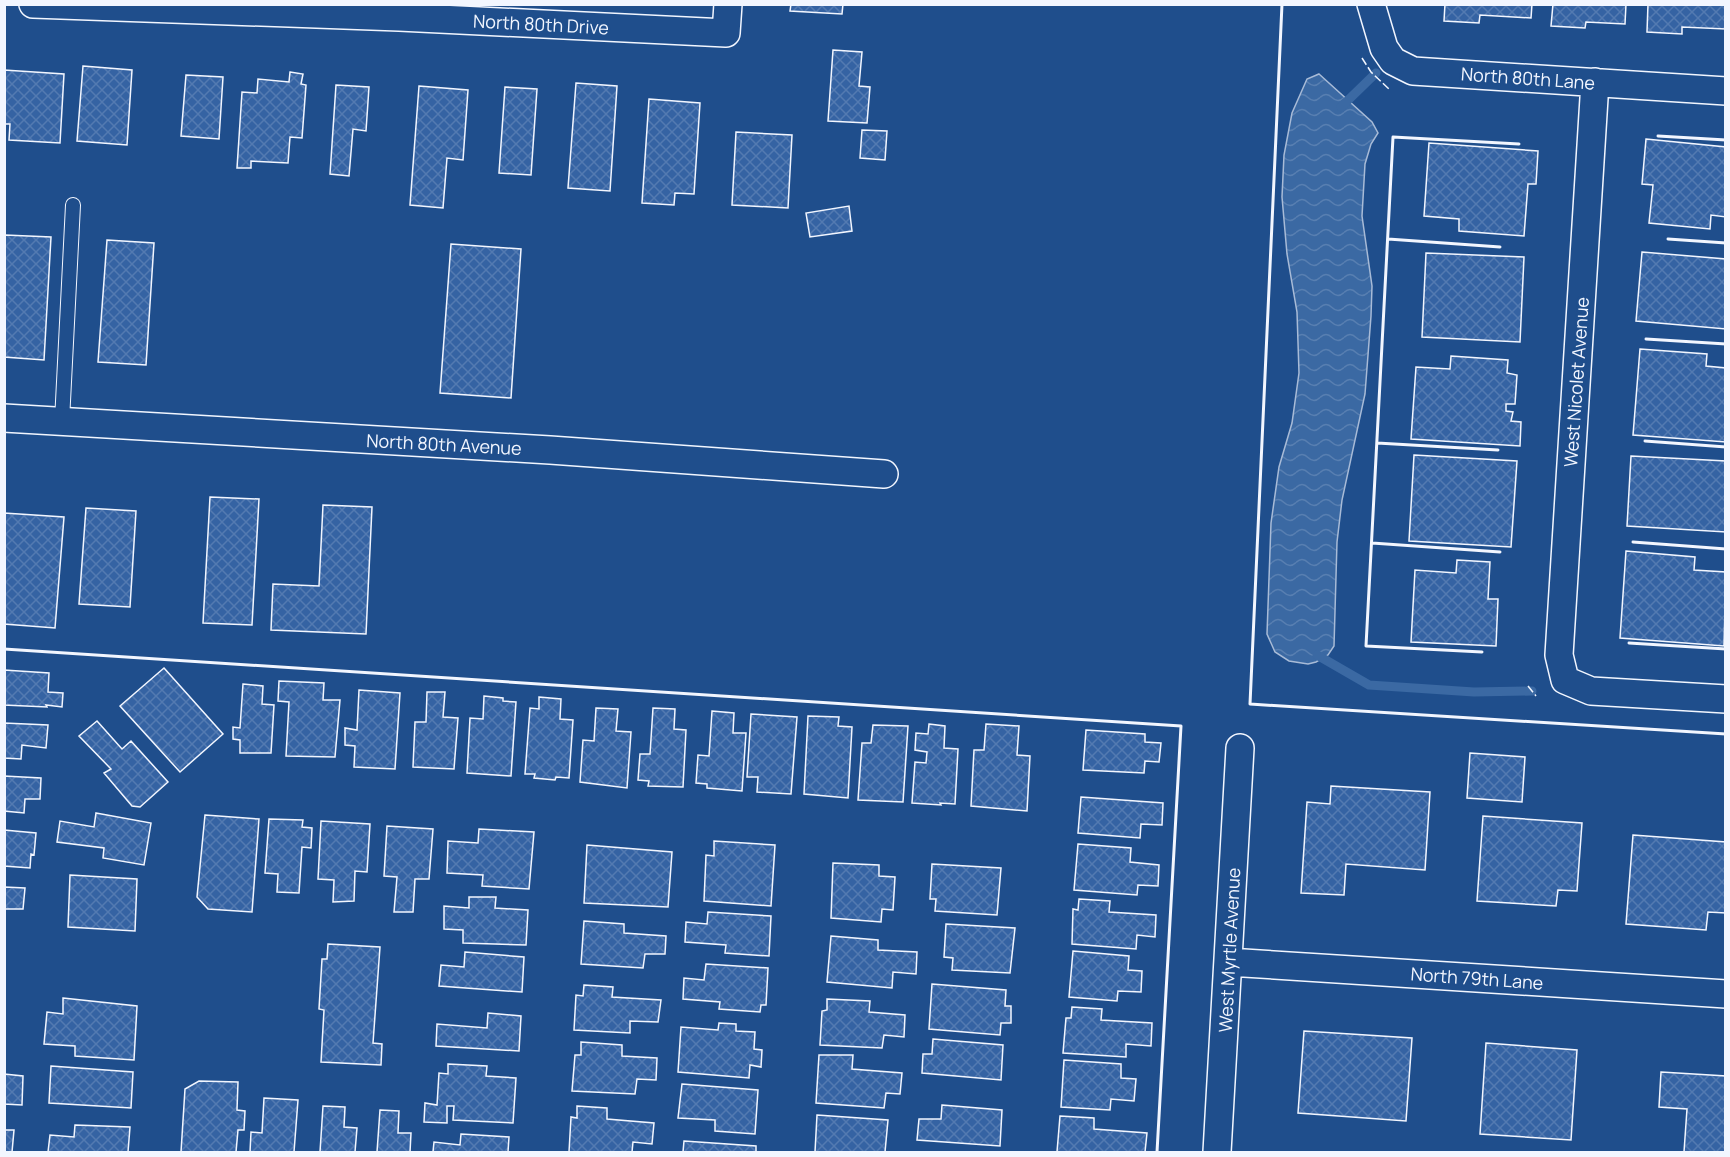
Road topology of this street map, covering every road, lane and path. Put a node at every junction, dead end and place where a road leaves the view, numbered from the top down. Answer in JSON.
{"nodes":[{"id":1,"x":33,"y":4,"type":"edge"},
{"id":2,"x":728,"y":4,"type":"edge"},
{"id":3,"x":1371,"y":4,"type":"edge"},
{"id":4,"x":1595,"y":82,"type":"junction"},
{"id":5,"x":1725,"y":91,"type":"edge"},
{"id":6,"x":73,"y":205,"type":"dead end"},
{"id":7,"x":4,"y":418,"type":"edge"},
{"id":8,"x":62,"y":421,"type":"junction"},
{"id":9,"x":884,"y":474,"type":"dead end"},
{"id":10,"x":1725,"y":699,"type":"edge"},
{"id":11,"x":1240,"y":748,"type":"dead end"},
{"id":12,"x":1228,"y":962,"type":"junction"},
{"id":13,"x":1725,"y":994,"type":"edge"},
{"id":14,"x":1217,"y":1152,"type":"edge"}],
"edges":[{"from":1,"to":2,"type":"street","name":"North 80th Drive"},
{"from":3,"to":4,"type":"street","name":"North 80th Lane"},
{"from":4,"to":5,"type":"street","name":"North 80th Lane"},
{"from":4,"to":10,"type":"street","name":"West Nicolet Avenue"},
{"from":6,"to":8,"type":"lane"},
{"from":7,"to":8,"type":"street","name":"North 80th Avenue"},
{"from":8,"to":9,"type":"street","name":"North 80th Avenue"},
{"from":11,"to":12,"type":"street","name":"West Myrtle Avenue"},
{"from":12,"to":13,"type":"street","name":"North 79th Lane"},
{"from":12,"to":14,"type":"street","name":"West Myrtle Avenue"}]}
